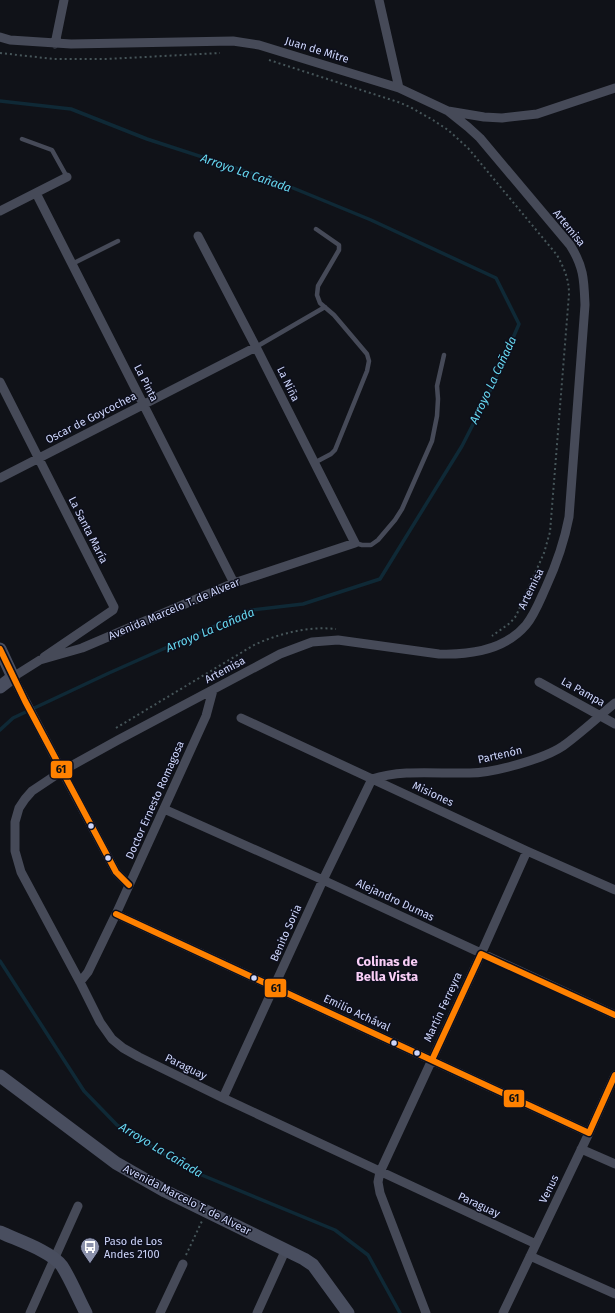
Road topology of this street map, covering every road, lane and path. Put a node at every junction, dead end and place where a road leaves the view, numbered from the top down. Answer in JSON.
{"nodes":[{"id":1,"x":64,"y":0,"type":"edge"},
{"id":2,"x":379,"y":0,"type":"edge"},
{"id":3,"x":0,"y":38,"type":"edge"},
{"id":4,"x":55,"y":44,"type":"junction"},
{"id":5,"x":226,"y":52,"type":"dead end"},
{"id":6,"x":0,"y":53,"type":"edge"},
{"id":7,"x":266,"y":59,"type":"dead end"},
{"id":8,"x":399,"y":88,"type":"junction"},
{"id":9,"x":615,"y":88,"type":"edge"},
{"id":10,"x":448,"y":111,"type":"junction"},
{"id":11,"x":22,"y":138,"type":"dead end"},
{"id":12,"x":67,"y":177,"type":"joint"},
{"id":13,"x":36,"y":193,"type":"junction"},
{"id":14,"x":0,"y":211,"type":"edge"},
{"id":15,"x":316,"y":229,"type":"dead end"},
{"id":16,"x":198,"y":236,"type":"dead end"},
{"id":17,"x":118,"y":241,"type":"dead end"},
{"id":18,"x":72,"y":264,"type":"junction"},
{"id":19,"x":325,"y":307,"type":"junction"},
{"id":20,"x":256,"y":347,"type":"junction"},
{"id":21,"x":444,"y":355,"type":"dead end"},
{"id":22,"x":0,"y":382,"type":"edge"},
{"id":23,"x":143,"y":405,"type":"junction"},
{"id":24,"x":38,"y":458,"type":"junction"},
{"id":25,"x":314,"y":463,"type":"junction"},
{"id":26,"x":0,"y":478,"type":"edge"},
{"id":27,"x":355,"y":543,"type":"junction"},
{"id":28,"x":234,"y":583,"type":"junction"},
{"id":29,"x":338,"y":629,"type":"dead end"},
{"id":30,"x":491,"y":636,"type":"dead end"},
{"id":31,"x":0,"y":649,"type":"edge"},
{"id":32,"x":40,"y":660,"type":"junction"},
{"id":33,"x":13,"y":676,"type":"junction"},
{"id":34,"x":539,"y":682,"type":"dead end"},
{"id":35,"x":0,"y":687,"type":"edge"},
{"id":36,"x":214,"y":690,"type":"junction"},
{"id":37,"x":615,"y":703,"type":"edge"},
{"id":38,"x":600,"y":715,"type":"junction"},
{"id":39,"x":241,"y":718,"type":"dead end"},
{"id":40,"x":615,"y":724,"type":"edge"},
{"id":41,"x":112,"y":731,"type":"dead end"},
{"id":42,"x":62,"y":771,"type":"junction"},
{"id":43,"x":372,"y":779,"type":"junction"},
{"id":44,"x":164,"y":809,"type":"junction"},
{"id":45,"x":527,"y":851,"type":"junction"},
{"id":46,"x":323,"y":880,"type":"junction"},
{"id":47,"x":129,"y":885,"type":"junction"},
{"id":48,"x":614,"y":887,"type":"edge"},
{"id":49,"x":116,"y":914,"type":"junction"},
{"id":50,"x":481,"y":954,"type":"junction"},
{"id":51,"x":80,"y":982,"type":"junction"},
{"id":52,"x":275,"y":988,"type":"junction"},
{"id":53,"x":615,"y":1015,"type":"edge"},
{"id":54,"x":432,"y":1060,"type":"junction"},
{"id":55,"x":615,"y":1075,"type":"edge"},
{"id":56,"x":0,"y":1076,"type":"edge"},
{"id":57,"x":223,"y":1098,"type":"junction"},
{"id":58,"x":589,"y":1133,"type":"junction"},
{"id":59,"x":581,"y":1149,"type":"junction"},
{"id":60,"x":615,"y":1164,"type":"edge"},
{"id":61,"x":380,"y":1172,"type":"junction"},
{"id":62,"x":78,"y":1206,"type":"dead end"},
{"id":63,"x":207,"y":1211,"type":"junction"},
{"id":64,"x":0,"y":1232,"type":"edge"},
{"id":65,"x":536,"y":1244,"type":"junction"},
{"id":66,"x":286,"y":1249,"type":"junction"},
{"id":67,"x":530,"y":1256,"type":"junction"},
{"id":68,"x":55,"y":1259,"type":"junction"},
{"id":69,"x":183,"y":1264,"type":"joint"},
{"id":70,"x":615,"y":1294,"type":"edge"},
{"id":71,"x":30,"y":1313,"type":"edge"},
{"id":72,"x":86,"y":1313,"type":"edge"},
{"id":73,"x":160,"y":1313,"type":"edge"},
{"id":74,"x":257,"y":1313,"type":"edge"},
{"id":75,"x":348,"y":1313,"type":"edge"},
{"id":76,"x":426,"y":1313,"type":"edge"},
{"id":77,"x":503,"y":1313,"type":"edge"}],
"edges":[{"from":1,"to":4,"type":"street"},
{"from":2,"to":8,"type":"street"},
{"from":3,"to":4,"type":"street","name":"Juan de Mitre"},
{"from":4,"to":8,"type":"street","name":"Juan de Mitre"},
{"from":5,"to":6,"type":"path"},
{"from":7,"to":30,"type":"path"},
{"from":8,"to":10,"type":"street","name":"Juan de Mitre"},
{"from":9,"to":10,"type":"street","name":"Juan de Mitre"},
{"from":10,"to":36,"type":"street","name":"Artemisa"},
{"from":11,"to":12,"type":"lane"},
{"from":12,"to":13,"type":"street"},
{"from":13,"to":14,"type":"street"},
{"from":13,"to":18,"type":"street","name":"La Pinta"},
{"from":15,"to":19,"type":"lane"},
{"from":16,"to":20,"type":"street","name":"La Niña"},
{"from":17,"to":18,"type":"lane"},
{"from":18,"to":23,"type":"street","name":"La Pinta"},
{"from":19,"to":20,"type":"lane"},
{"from":19,"to":25,"type":"lane"},
{"from":20,"to":23,"type":"street","name":"Oscar de Goycochea"},
{"from":20,"to":25,"type":"street","name":"La Niña"},
{"from":21,"to":27,"type":"lane"},
{"from":22,"to":24,"type":"street","name":"La Santa María"},
{"from":23,"to":24,"type":"street","name":"Oscar de Goycochea"},
{"from":23,"to":28,"type":"street","name":"La Pinta"},
{"from":24,"to":26,"type":"street","name":"Oscar de Goycochea"},
{"from":24,"to":32,"type":"street","name":"La Santa María"},
{"from":25,"to":27,"type":"street","name":"La Niña"},
{"from":27,"to":28,"type":"street","name":"Avenida Marcelo T. de Alvear"},
{"from":28,"to":32,"type":"street","name":"Avenida Marcelo T. de Alvear"},
{"from":29,"to":41,"type":"path"},
{"from":31,"to":33,"type":"main road"},
{"from":32,"to":33,"type":"street","name":"Avenida Marcelo T. de Alvear"},
{"from":33,"to":35,"type":"main road","name":"Avenida Marcelo T. de Alvear"},
{"from":33,"to":42,"type":"street"},
{"from":34,"to":38,"type":"street","name":"La Pampa"},
{"from":36,"to":42,"type":"street","name":"Artemisa"},
{"from":36,"to":44,"type":"street","name":"Doctor Ernesto Romagosa"},
{"from":37,"to":38,"type":"street","name":"Partenón"},
{"from":38,"to":40,"type":"street","name":"La Pampa"},
{"from":38,"to":43,"type":"street","name":"Partenón"},
{"from":39,"to":43,"type":"street","name":"Misiones"},
{"from":42,"to":47,"type":"street"},
{"from":42,"to":51,"type":"street","name":"Paraguay"},
{"from":43,"to":45,"type":"street","name":"Misiones"},
{"from":43,"to":46,"type":"street","name":"Benito Soria"},
{"from":44,"to":46,"type":"street","name":"Alejandro Dumas"},
{"from":44,"to":47,"type":"street","name":"Doctor Ernesto Romagosa"},
{"from":45,"to":48,"type":"street","name":"Misiones"},
{"from":45,"to":50,"type":"street","name":"Martín Ferreyra"},
{"from":46,"to":50,"type":"street","name":"Alejandro Dumas"},
{"from":46,"to":52,"type":"street","name":"Benito Soria"},
{"from":47,"to":49,"type":"street","name":"Doctor Ernesto Romagosa"},
{"from":49,"to":51,"type":"street","name":"Doctor Ernesto Romagosa"},
{"from":49,"to":52,"type":"street","name":"Emilio Achával"},
{"from":50,"to":53,"type":"street","name":"Alejandro Dumas"},
{"from":50,"to":54,"type":"street","name":"Martín Ferreyra"},
{"from":51,"to":57,"type":"street","name":"Paraguay"},
{"from":52,"to":54,"type":"street","name":"Emilio Achával"},
{"from":52,"to":57,"type":"street","name":"Benito Soria"},
{"from":54,"to":58,"type":"street","name":"Emilio Achával"},
{"from":54,"to":61,"type":"street","name":"Martín Ferreyra"},
{"from":55,"to":58,"type":"street","name":"Venus"},
{"from":56,"to":63,"type":"main road","name":"Avenida Marcelo T. de Alvear"},
{"from":57,"to":61,"type":"street","name":"Paraguay"},
{"from":58,"to":59,"type":"street","name":"Venus"},
{"from":59,"to":60,"type":"street"},
{"from":59,"to":65,"type":"street","name":"Venus"},
{"from":61,"to":65,"type":"street","name":"Paraguay"},
{"from":61,"to":76,"type":"street"},
{"from":62,"to":68,"type":"street"},
{"from":63,"to":66,"type":"main road","name":"Avenida Marcelo T. de Alvear"},
{"from":63,"to":69,"type":"path"},
{"from":64,"to":68,"type":"main road"},
{"from":65,"to":67,"type":"street","name":"Venus"},
{"from":66,"to":74,"type":"street"},
{"from":66,"to":75,"type":"main road","name":"Avenida Marcelo T. de Alvear"},
{"from":67,"to":70,"type":"street"},
{"from":67,"to":77,"type":"street","name":"Venus"},
{"from":68,"to":71,"type":"street"},
{"from":68,"to":72,"type":"main road"},
{"from":69,"to":73,"type":"street"}]}
